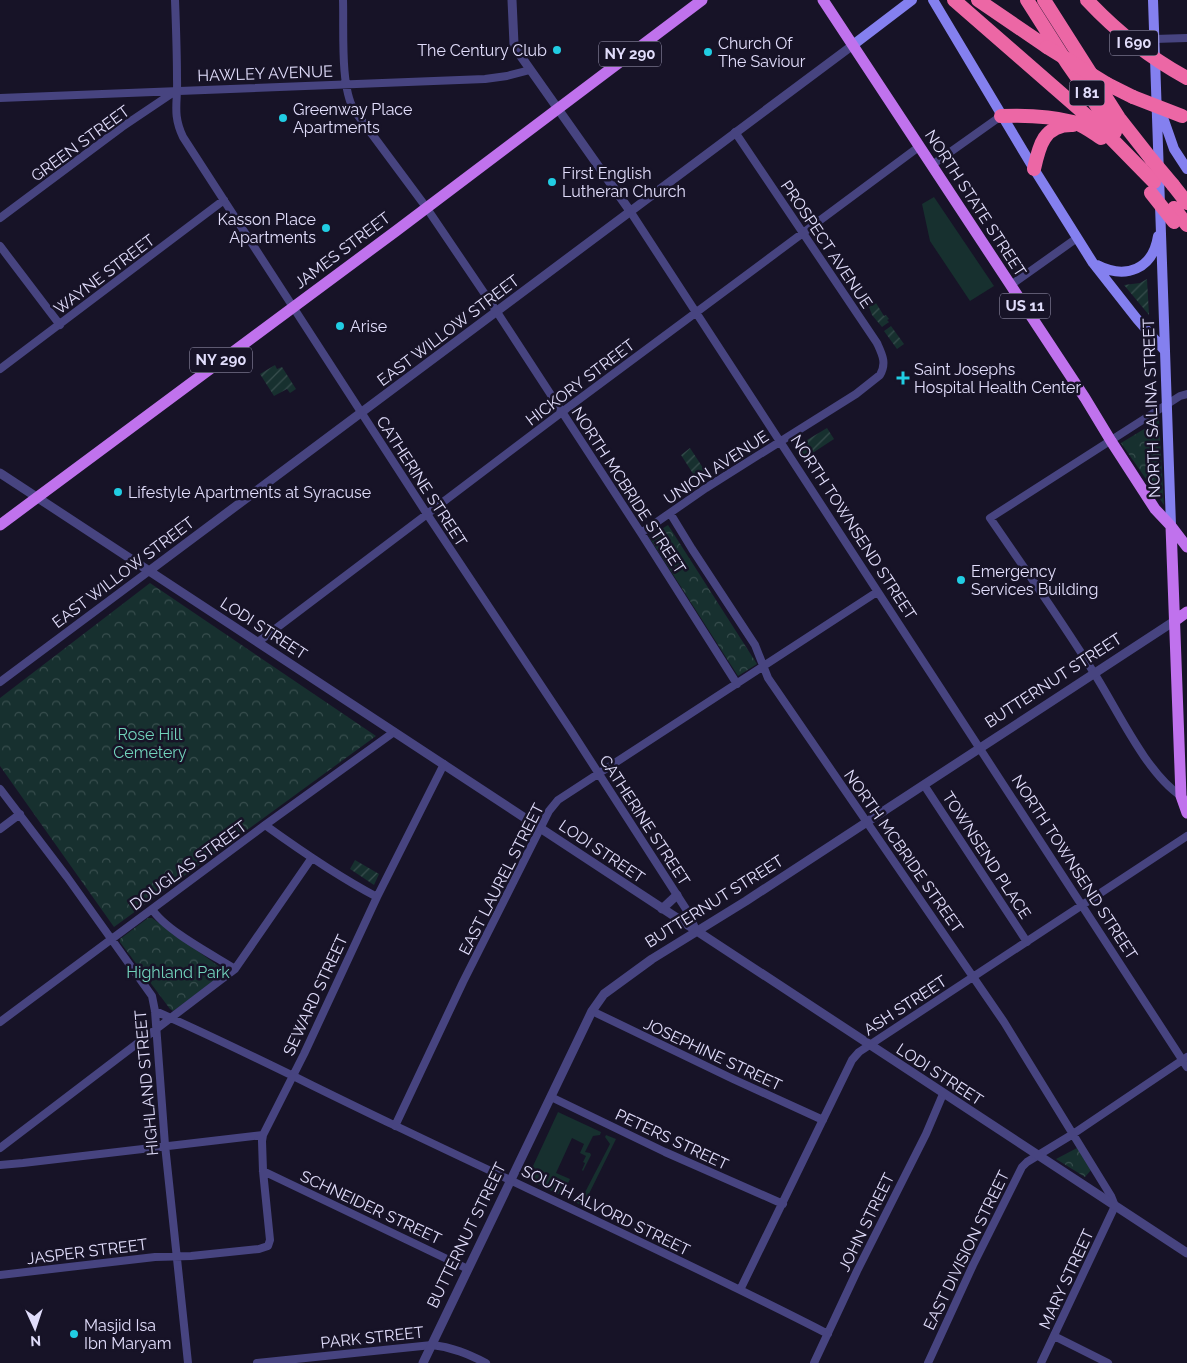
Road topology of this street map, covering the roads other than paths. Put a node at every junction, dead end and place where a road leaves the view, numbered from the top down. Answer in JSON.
{"nodes":[{"id":1,"x":175,"y":0,"type":"edge"},
{"id":2,"x":343,"y":0,"type":"edge"},
{"id":3,"x":512,"y":0,"type":"edge"},
{"id":4,"x":702,"y":0,"type":"edge"},
{"id":5,"x":823,"y":0,"type":"edge"},
{"id":6,"x":912,"y":0,"type":"edge"},
{"id":7,"x":933,"y":0,"type":"edge"},
{"id":8,"x":954,"y":0,"type":"edge"},
{"id":9,"x":978,"y":0,"type":"edge"},
{"id":10,"x":1027,"y":0,"type":"edge"},
{"id":11,"x":1046,"y":0,"type":"edge"},
{"id":12,"x":1087,"y":0,"type":"edge"},
{"id":13,"x":1153,"y":0,"type":"edge"},
{"id":14,"x":1187,"y":38,"type":"edge"},
{"id":15,"x":1154,"y":39,"type":"junction"},
{"id":16,"x":853,"y":45,"type":"junction"},
{"id":17,"x":530,"y":70,"type":"junction"},
{"id":18,"x":1187,"y":78,"type":"edge"},
{"id":19,"x":345,"y":84,"type":"junction"},
{"id":20,"x":176,"y":90,"type":"junction"},
{"id":21,"x":1156,"y":96,"type":"junction"},
{"id":22,"x":0,"y":98,"type":"edge"},
{"id":23,"x":558,"y":108,"type":"junction"},
{"id":24,"x":1001,"y":116,"type":"junction"},
{"id":25,"x":1184,"y":117,"type":"edge"},
{"id":26,"x":1082,"y":126,"type":"junction"},
{"id":27,"x":736,"y":132,"type":"junction"},
{"id":28,"x":920,"y":146,"type":"junction"},
{"id":29,"x":932,"y":165,"type":"junction"},
{"id":30,"x":1034,"y":169,"type":"junction"},
{"id":31,"x":1187,"y":169,"type":"edge"},
{"id":32,"x":1152,"y":188,"type":"junction"},
{"id":33,"x":224,"y":200,"type":"junction"},
{"id":34,"x":426,"y":207,"type":"junction"},
{"id":35,"x":630,"y":212,"type":"junction"},
{"id":36,"x":1180,"y":214,"type":"edge"},
{"id":37,"x":1161,"y":215,"type":"junction"},
{"id":38,"x":0,"y":218,"type":"edge"},
{"id":39,"x":803,"y":232,"type":"junction"},
{"id":40,"x":1187,"y":236,"type":"edge"},
{"id":41,"x":1077,"y":238,"type":"junction"},
{"id":42,"x":0,"y":246,"type":"edge"},
{"id":43,"x":1093,"y":263,"type":"junction"},
{"id":44,"x":1011,"y":285,"type":"junction"},
{"id":45,"x":293,"y":307,"type":"junction"},
{"id":46,"x":497,"y":312,"type":"junction"},
{"id":47,"x":696,"y":313,"type":"junction"},
{"id":48,"x":60,"y":325,"type":"junction"},
{"id":49,"x":1165,"y":351,"type":"junction"},
{"id":50,"x":0,"y":369,"type":"edge"},
{"id":51,"x":880,"y":374,"type":"joint"},
{"id":52,"x":1187,"y":394,"type":"edge"},
{"id":53,"x":1167,"y":404,"type":"junction"},
{"id":54,"x":562,"y":412,"type":"junction"},
{"id":55,"x":362,"y":413,"type":"junction"},
{"id":56,"x":1111,"y":441,"type":"junction"},
{"id":57,"x":781,"y":442,"type":"junction"},
{"id":58,"x":0,"y":473,"type":"edge"},
{"id":59,"x":38,"y":498,"type":"junction"},
{"id":60,"x":670,"y":513,"type":"junction"},
{"id":61,"x":427,"y":514,"type":"junction"},
{"id":62,"x":0,"y":525,"type":"edge"},
{"id":63,"x":1171,"y":526,"type":"junction"},
{"id":64,"x":641,"y":533,"type":"junction"},
{"id":65,"x":1187,"y":547,"type":"edge"},
{"id":66,"x":150,"y":571,"type":"junction"},
{"id":67,"x":877,"y":592,"type":"junction"},
{"id":68,"x":1187,"y":612,"type":"edge"},
{"id":69,"x":1176,"y":620,"type":"junction"},
{"id":70,"x":258,"y":642,"type":"junction"},
{"id":71,"x":763,"y":666,"type":"junction"},
{"id":72,"x":1094,"y":673,"type":"junction"},
{"id":73,"x":0,"y":682,"type":"edge"},
{"id":74,"x":736,"y":684,"type":"junction"},
{"id":75,"x":394,"y":732,"type":"junction"},
{"id":76,"x":980,"y":748,"type":"junction"},
{"id":77,"x":444,"y":764,"type":"junction"},
{"id":78,"x":599,"y":773,"type":"junction"},
{"id":79,"x":924,"y":784,"type":"junction"},
{"id":80,"x":0,"y":788,"type":"edge"},
{"id":81,"x":1181,"y":796,"type":"junction"},
{"id":82,"x":1187,"y":813,"type":"edge"},
{"id":83,"x":20,"y":814,"type":"junction"},
{"id":84,"x":867,"y":822,"type":"junction"},
{"id":85,"x":265,"y":825,"type":"junction"},
{"id":86,"x":540,"y":828,"type":"junction"},
{"id":87,"x":0,"y":829,"type":"edge"},
{"id":88,"x":1187,"y":836,"type":"edge"},
{"id":89,"x":311,"y":859,"type":"junction"},
{"id":90,"x":676,"y":895,"type":"junction"},
{"id":91,"x":377,"y":897,"type":"junction"},
{"id":92,"x":1082,"y":905,"type":"junction"},
{"id":93,"x":152,"y":909,"type":"junction"},
{"id":94,"x":662,"y":909,"type":"junction"},
{"id":95,"x":697,"y":932,"type":"junction"},
{"id":96,"x":112,"y":938,"type":"junction"},
{"id":97,"x":1027,"y":942,"type":"junction"},
{"id":98,"x":235,"y":969,"type":"junction"},
{"id":99,"x":974,"y":977,"type":"junction"},
{"id":100,"x":155,"y":1011,"type":"junction"},
{"id":101,"x":592,"y":1011,"type":"junction"},
{"id":102,"x":171,"y":1018,"type":"junction"},
{"id":103,"x":0,"y":1022,"type":"edge"},
{"id":104,"x":156,"y":1030,"type":"junction"},
{"id":105,"x":869,"y":1045,"type":"junction"},
{"id":106,"x":1185,"y":1058,"type":"edge"},
{"id":107,"x":1187,"y":1067,"type":"edge"},
{"id":108,"x":292,"y":1076,"type":"junction"},
{"id":109,"x":943,"y":1094,"type":"junction"},
{"id":110,"x":551,"y":1096,"type":"junction"},
{"id":111,"x":823,"y":1120,"type":"junction"},
{"id":112,"x":394,"y":1126,"type":"junction"},
{"id":113,"x":1073,"y":1134,"type":"junction"},
{"id":114,"x":263,"y":1135,"type":"junction"},
{"id":115,"x":165,"y":1145,"type":"junction"},
{"id":116,"x":0,"y":1148,"type":"edge"},
{"id":117,"x":1038,"y":1156,"type":"junction"},
{"id":118,"x":0,"y":1164,"type":"edge"},
{"id":119,"x":263,"y":1171,"type":"junction"},
{"id":120,"x":511,"y":1180,"type":"junction"},
{"id":121,"x":783,"y":1204,"type":"junction"},
{"id":122,"x":1115,"y":1206,"type":"junction"},
{"id":123,"x":266,"y":1248,"type":"joint"},
{"id":124,"x":1187,"y":1253,"type":"edge"},
{"id":125,"x":177,"y":1255,"type":"junction"},
{"id":126,"x":468,"y":1269,"type":"junction"},
{"id":127,"x":0,"y":1275,"type":"edge"},
{"id":128,"x":740,"y":1290,"type":"junction"},
{"id":129,"x":828,"y":1334,"type":"junction"},
{"id":130,"x":1054,"y":1336,"type":"junction"},
{"id":131,"x":432,"y":1345,"type":"junction"},
{"id":132,"x":188,"y":1363,"type":"edge"},
{"id":133,"x":257,"y":1363,"type":"edge"},
{"id":134,"x":423,"y":1363,"type":"edge"},
{"id":135,"x":486,"y":1363,"type":"edge"},
{"id":136,"x":814,"y":1363,"type":"edge"},
{"id":137,"x":928,"y":1363,"type":"edge"},
{"id":138,"x":1042,"y":1363,"type":"edge"},
{"id":139,"x":1108,"y":1363,"type":"edge"}],
"edges":[{"from":1,"to":20,"type":"street","name":"CATHERINE STREET"},
{"from":2,"to":19,"type":"street","name":"NORTH MCBRIDE STREET"},
{"from":3,"to":17,"type":"street","name":"NORTH TOWNSEND STREET"},
{"from":4,"to":23,"type":"main road","name":"JAMES STREET","number":"NY 290"},
{"from":5,"to":16,"type":"main road","name":"NORTH STATE STREET","number":"US 11"},
{"from":6,"to":16,"type":"main road","name":"EAST WILLOW STREET"},
{"from":7,"to":24,"type":"main road"},
{"from":8,"to":32,"type":"highway"},
{"from":9,"to":25,"type":"highway","bridge":true},
{"from":10,"to":32,"type":"highway","number":"I 81"},
{"from":11,"to":36,"type":"highway","number":"I 81","bridge":true},
{"from":12,"to":18,"type":"highway","number":"I 690","bridge":true},
{"from":13,"to":15,"type":"main road","name":"NORTH SALINA STREET"},
{"from":14,"to":15,"type":"street"},
{"from":15,"to":21,"type":"main road","name":"NORTH SALINA STREET"},
{"from":16,"to":27,"type":"street","name":"EAST WILLOW STREET"},
{"from":16,"to":28,"type":"main road","name":"NORTH STATE STREET","number":"US 11"},
{"from":17,"to":19,"type":"street","name":"HAWLEY AVENUE"},
{"from":17,"to":23,"type":"street","name":"NORTH TOWNSEND STREET"},
{"from":19,"to":20,"type":"street","name":"HAWLEY AVENUE"},
{"from":19,"to":34,"type":"street","name":"NORTH MCBRIDE STREET"},
{"from":20,"to":22,"type":"street","name":"HAWLEY AVENUE"},
{"from":20,"to":33,"type":"street","name":"CATHERINE STREET"},
{"from":20,"to":38,"type":"street","name":"GREEN STREET"},
{"from":21,"to":31,"type":"main road"},
{"from":21,"to":37,"type":"main road","name":"NORTH SALINA STREET"},
{"from":23,"to":34,"type":"main road","name":"JAMES STREET","number":"NY 290"},
{"from":23,"to":35,"type":"street","name":"NORTH TOWNSEND STREET"},
{"from":24,"to":26,"type":"highway"},
{"from":24,"to":29,"type":"street"},
{"from":24,"to":30,"type":"main road"},
{"from":26,"to":30,"type":"highway"},
{"from":26,"to":32,"type":"highway"},
{"from":27,"to":35,"type":"street","name":"EAST WILLOW STREET"},
{"from":27,"to":39,"type":"street","name":"PROSPECT AVENUE"},
{"from":28,"to":29,"type":"main road","name":"NORTH STATE STREET","number":"US 11"},
{"from":28,"to":39,"type":"street","name":"HICKORY STREET"},
{"from":29,"to":44,"type":"main road","name":"NORTH STATE STREET","number":"US 11"},
{"from":30,"to":41,"type":"main road"},
{"from":32,"to":36,"type":"highway","bridge":true},
{"from":33,"to":45,"type":"street","name":"CATHERINE STREET"},
{"from":33,"to":48,"type":"street","name":"WAYNE STREET"},
{"from":34,"to":45,"type":"main road","name":"JAMES STREET","number":"NY 290"},
{"from":34,"to":46,"type":"street","name":"NORTH MCBRIDE STREET"},
{"from":35,"to":46,"type":"street","name":"EAST WILLOW STREET"},
{"from":35,"to":47,"type":"street","name":"NORTH TOWNSEND STREET"},
{"from":36,"to":40,"type":"highway"},
{"from":37,"to":43,"type":"main road"},
{"from":37,"to":49,"type":"main road","name":"NORTH SALINA STREET"},
{"from":39,"to":47,"type":"street","name":"HICKORY STREET"},
{"from":39,"to":51,"type":"street","name":"PROSPECT AVENUE"},
{"from":41,"to":43,"type":"main road"},
{"from":41,"to":44,"type":"street"},
{"from":42,"to":48,"type":"street"},
{"from":43,"to":49,"type":"main road"},
{"from":44,"to":56,"type":"main road","name":"NORTH STATE STREET","number":"US 11"},
{"from":45,"to":55,"type":"street","name":"CATHERINE STREET"},
{"from":45,"to":59,"type":"main road","name":"JAMES STREET","number":"NY 290"},
{"from":46,"to":54,"type":"street","name":"NORTH MCBRIDE STREET"},
{"from":46,"to":55,"type":"street","name":"EAST WILLOW STREET"},
{"from":47,"to":54,"type":"street","name":"HICKORY STREET"},
{"from":47,"to":57,"type":"street","name":"NORTH TOWNSEND STREET"},
{"from":48,"to":50,"type":"street","name":"WAYNE STREET"},
{"from":49,"to":53,"type":"main road","name":"NORTH SALINA STREET"},
{"from":51,"to":57,"type":"street","name":"UNION AVENUE"},
{"from":52,"to":53,"type":"street"},
{"from":53,"to":56,"type":"street"},
{"from":53,"to":63,"type":"main road","name":"NORTH SALINA STREET"},
{"from":54,"to":61,"type":"street","name":"HICKORY STREET"},
{"from":54,"to":64,"type":"street","name":"NORTH MCBRIDE STREET"},
{"from":55,"to":61,"type":"street","name":"CATHERINE STREET"},
{"from":55,"to":66,"type":"street","name":"EAST WILLOW STREET"},
{"from":56,"to":63,"type":"main road","name":"NORTH STATE STREET","number":"US 11"},
{"from":56,"to":72,"type":"street"},
{"from":57,"to":60,"type":"street","name":"UNION AVENUE"},
{"from":57,"to":67,"type":"street","name":"NORTH TOWNSEND STREET"},
{"from":58,"to":59,"type":"street","name":"LODI STREET"},
{"from":59,"to":62,"type":"main road","name":"JAMES STREET","number":"NY 290"},
{"from":59,"to":66,"type":"street","name":"LODI STREET"},
{"from":60,"to":64,"type":"street","name":"UNION AVENUE"},
{"from":60,"to":71,"type":"street","name":"NORTH MCBRIDE STREET"},
{"from":61,"to":70,"type":"street","name":"HICKORY STREET"},
{"from":61,"to":78,"type":"street","name":"CATHERINE STREET"},
{"from":63,"to":65,"type":"main road","name":"NORTH STATE STREET"},
{"from":63,"to":69,"type":"main road","name":"NORTH SALINA STREET"},
{"from":64,"to":74,"type":"street","name":"NORTH MCBRIDE STREET"},
{"from":66,"to":70,"type":"street","name":"LODI STREET"},
{"from":66,"to":73,"type":"street","name":"EAST WILLOW STREET"},
{"from":67,"to":71,"type":"street","name":"EAST LAUREL STREET"},
{"from":67,"to":76,"type":"street","name":"NORTH TOWNSEND STREET"},
{"from":68,"to":69,"type":"main road","name":"BUTTERNUT STREET"},
{"from":69,"to":72,"type":"street","name":"BUTTERNUT STREET"},
{"from":69,"to":81,"type":"main road","name":"NORTH SALINA STREET"},
{"from":70,"to":75,"type":"street","name":"LODI STREET"},
{"from":71,"to":74,"type":"street","name":"EAST LAUREL STREET"},
{"from":71,"to":84,"type":"street","name":"NORTH MCBRIDE STREET"},
{"from":72,"to":76,"type":"street","name":"BUTTERNUT STREET"},
{"from":72,"to":81,"type":"street"},
{"from":74,"to":78,"type":"street","name":"EAST LAUREL STREET"},
{"from":75,"to":77,"type":"street","name":"LODI STREET"},
{"from":75,"to":85,"type":"street","name":"DOUGLAS STREET"},
{"from":76,"to":79,"type":"street","name":"BUTTERNUT STREET"},
{"from":76,"to":92,"type":"street","name":"NORTH TOWNSEND STREET"},
{"from":77,"to":86,"type":"street","name":"LODI STREET"},
{"from":77,"to":91,"type":"street","name":"SEWARD STREET"},
{"from":78,"to":86,"type":"street","name":"EAST LAUREL STREET"},
{"from":78,"to":90,"type":"street","name":"CATHERINE STREET"},
{"from":79,"to":84,"type":"street","name":"BUTTERNUT STREET"},
{"from":79,"to":97,"type":"street","name":"TOWNSEND PLACE"},
{"from":80,"to":83,"type":"street","name":"HIGHLAND STREET"},
{"from":81,"to":82,"type":"main road","name":"NORTH SALINA STREET"},
{"from":83,"to":87,"type":"street"},
{"from":83,"to":96,"type":"street","name":"HIGHLAND STREET"},
{"from":84,"to":95,"type":"street","name":"BUTTERNUT STREET"},
{"from":84,"to":99,"type":"street","name":"NORTH MCBRIDE STREET"},
{"from":85,"to":89,"type":"street"},
{"from":85,"to":93,"type":"street","name":"DOUGLAS STREET"},
{"from":86,"to":94,"type":"street","name":"LODI STREET"},
{"from":86,"to":112,"type":"street","name":"EAST LAUREL STREET"},
{"from":88,"to":92,"type":"street","name":"ASH STREET"},
{"from":89,"to":91,"type":"street"},
{"from":89,"to":98,"type":"street"},
{"from":90,"to":94,"type":"street"},
{"from":90,"to":95,"type":"street","name":"CATHERINE STREET"},
{"from":91,"to":108,"type":"street","name":"SEWARD STREET"},
{"from":92,"to":97,"type":"street","name":"ASH STREET"},
{"from":92,"to":106,"type":"street","name":"NORTH TOWNSEND STREET"},
{"from":93,"to":96,"type":"street","name":"DOUGLAS STREET"},
{"from":93,"to":98,"type":"street"},
{"from":94,"to":95,"type":"street","name":"LODI STREET"},
{"from":95,"to":101,"type":"street","name":"BUTTERNUT STREET"},
{"from":95,"to":105,"type":"street","name":"LODI STREET"},
{"from":96,"to":100,"type":"street","name":"HIGHLAND STREET"},
{"from":96,"to":103,"type":"street","name":"DOUGLAS STREET"},
{"from":97,"to":99,"type":"street","name":"ASH STREET"},
{"from":98,"to":102,"type":"street"},
{"from":99,"to":105,"type":"street","name":"ASH STREET"},
{"from":99,"to":113,"type":"street","name":"NORTH MCBRIDE STREET"},
{"from":100,"to":102,"type":"street","name":"SOUTH ALVORD STREET"},
{"from":100,"to":104,"type":"street","name":"HIGHLAND STREET"},
{"from":101,"to":110,"type":"street","name":"BUTTERNUT STREET"},
{"from":101,"to":111,"type":"street","name":"JOSEPHINE STREET"},
{"from":102,"to":104,"type":"street"},
{"from":102,"to":108,"type":"street","name":"SOUTH ALVORD STREET"},
{"from":104,"to":115,"type":"street","name":"HIGHLAND STREET"},
{"from":104,"to":116,"type":"street"},
{"from":105,"to":109,"type":"street","name":"LODI STREET"},
{"from":105,"to":111,"type":"street","name":"ASH STREET"},
{"from":106,"to":107,"type":"street","name":"NORTH TOWNSEND STREET"},
{"from":106,"to":113,"type":"street","name":"EAST DIVISION STREET"},
{"from":108,"to":112,"type":"street","name":"SOUTH ALVORD STREET"},
{"from":108,"to":114,"type":"street","name":"SEWARD STREET"},
{"from":109,"to":117,"type":"street","name":"LODI STREET"},
{"from":109,"to":129,"type":"street","name":"JOHN STREET"},
{"from":110,"to":120,"type":"street","name":"BUTTERNUT STREET"},
{"from":110,"to":121,"type":"street","name":"PETERS STREET"},
{"from":111,"to":121,"type":"street","name":"ASH STREET"},
{"from":112,"to":120,"type":"street","name":"SOUTH ALVORD STREET"},
{"from":113,"to":117,"type":"street","name":"EAST DIVISION STREET"},
{"from":113,"to":122,"type":"street","name":"NORTH MCBRIDE STREET"},
{"from":114,"to":115,"type":"street"},
{"from":114,"to":119,"type":"street","name":"SEWARD STREET"},
{"from":115,"to":118,"type":"street"},
{"from":115,"to":125,"type":"street","name":"HIGHLAND STREET"},
{"from":117,"to":122,"type":"street","name":"LODI STREET"},
{"from":117,"to":137,"type":"street","name":"EAST DIVISION STREET"},
{"from":119,"to":123,"type":"street","name":"SEWARD STREET"},
{"from":119,"to":126,"type":"street","name":"SCHNEIDER STREET"},
{"from":120,"to":126,"type":"street","name":"BUTTERNUT STREET"},
{"from":120,"to":128,"type":"street","name":"SOUTH ALVORD STREET"},
{"from":121,"to":128,"type":"street","name":"ASH STREET"},
{"from":122,"to":124,"type":"street","name":"LODI STREET"},
{"from":122,"to":130,"type":"street","name":"MARY STREET"},
{"from":123,"to":125,"type":"street","name":"JASPER STREET"},
{"from":125,"to":127,"type":"street","name":"JASPER STREET"},
{"from":125,"to":132,"type":"street","name":"HIGHLAND STREET"},
{"from":126,"to":131,"type":"street","name":"BUTTERNUT STREET"},
{"from":128,"to":129,"type":"street","name":"SOUTH ALVORD STREET"},
{"from":129,"to":136,"type":"street","name":"JOHN STREET"},
{"from":130,"to":138,"type":"street","name":"MARY STREET"},
{"from":130,"to":139,"type":"street"},
{"from":131,"to":133,"type":"street","name":"PARK STREET"},
{"from":131,"to":134,"type":"street","name":"BUTTERNUT STREET"},
{"from":131,"to":135,"type":"street","name":"PARK STREET"}]}
